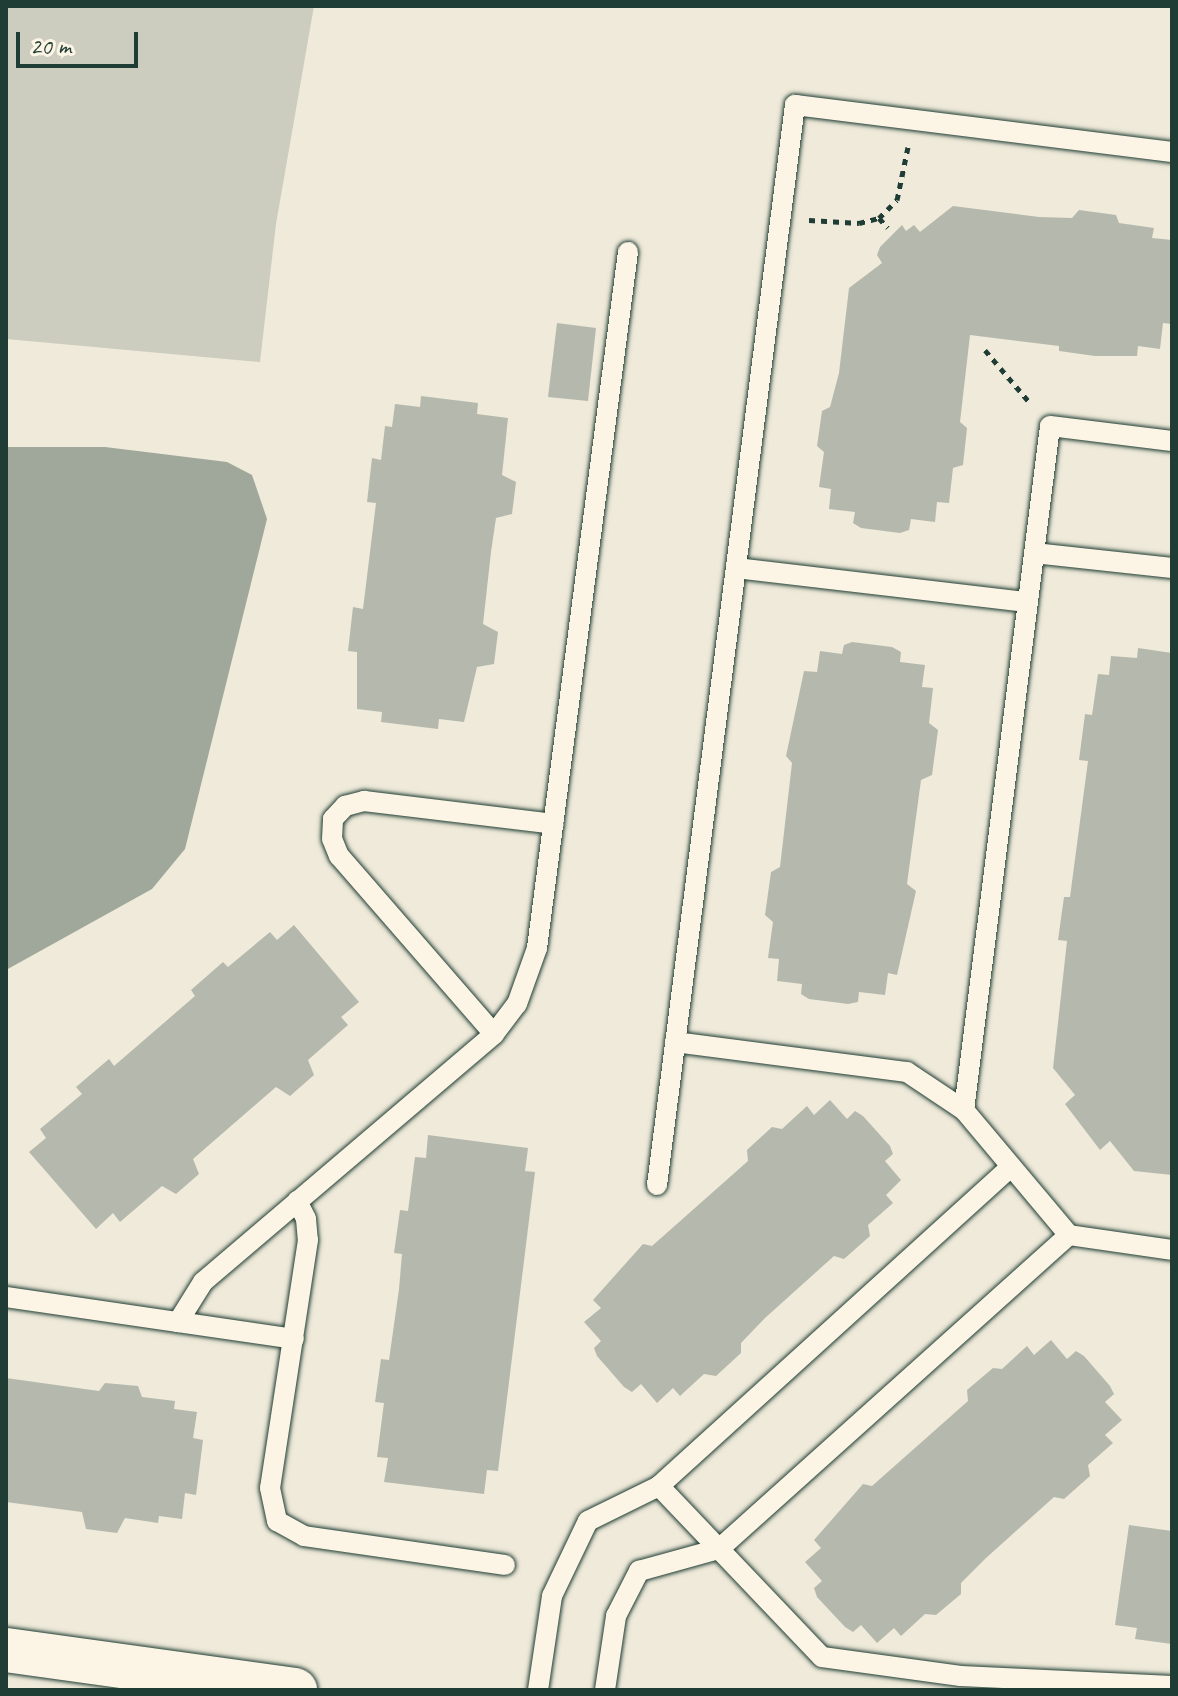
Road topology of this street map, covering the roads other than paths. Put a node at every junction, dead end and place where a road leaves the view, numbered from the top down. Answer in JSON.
{"nodes":[{"id":1,"x":1172,"y":152,"type":"edge"},
{"id":2,"x":628,"y":252,"type":"dead end"},
{"id":3,"x":1172,"y":441,"type":"edge"},
{"id":4,"x":1034,"y":553,"type":"junction"},
{"id":5,"x":736,"y":568,"type":"junction"},
{"id":6,"x":1172,"y":568,"type":"edge"},
{"id":7,"x":1027,"y":602,"type":"junction"},
{"id":8,"x":554,"y":824,"type":"junction"},
{"id":9,"x":494,"y":1034,"type":"junction"},
{"id":10,"x":675,"y":1042,"type":"junction"},
{"id":11,"x":964,"y":1110,"type":"junction"},
{"id":12,"x":1009,"y":1169,"type":"junction"},
{"id":13,"x":657,"y":1185,"type":"dead end"},
{"id":14,"x":297,"y":1201,"type":"junction"},
{"id":15,"x":1069,"y":1235,"type":"junction"},
{"id":16,"x":1172,"y":1250,"type":"edge"},
{"id":17,"x":6,"y":1297,"type":"edge"},
{"id":18,"x":178,"y":1322,"type":"junction"},
{"id":19,"x":294,"y":1339,"type":"junction"},
{"id":20,"x":659,"y":1486,"type":"junction"},
{"id":21,"x":719,"y":1549,"type":"junction"},
{"id":22,"x":505,"y":1565,"type":"dead end"},
{"id":23,"x":6,"y":1650,"type":"edge"},
{"id":24,"x":1172,"y":1686,"type":"edge"},
{"id":25,"x":295,"y":1690,"type":"edge"},
{"id":26,"x":538,"y":1690,"type":"edge"},
{"id":27,"x":605,"y":1690,"type":"edge"}],
"edges":[{"from":1,"to":5,"type":"lane"},
{"from":2,"to":8,"type":"lane"},
{"from":3,"to":4,"type":"lane"},
{"from":4,"to":6,"type":"lane"},
{"from":4,"to":7,"type":"lane"},
{"from":5,"to":7,"type":"lane"},
{"from":5,"to":10,"type":"lane"},
{"from":7,"to":11,"type":"lane"},
{"from":8,"to":9,"type":"lane"},
{"from":8,"to":9,"type":"lane"},
{"from":9,"to":14,"type":"lane"},
{"from":10,"to":11,"type":"lane"},
{"from":10,"to":13,"type":"lane"},
{"from":11,"to":12,"type":"lane"},
{"from":12,"to":15,"type":"lane"},
{"from":12,"to":20,"type":"lane"},
{"from":14,"to":18,"type":"lane"},
{"from":14,"to":19,"type":"lane"},
{"from":15,"to":16,"type":"lane"},
{"from":15,"to":21,"type":"lane"},
{"from":17,"to":18,"type":"lane"},
{"from":18,"to":19,"type":"lane"},
{"from":19,"to":22,"type":"lane"},
{"from":20,"to":21,"type":"lane"},
{"from":20,"to":26,"type":"lane"},
{"from":21,"to":24,"type":"lane"},
{"from":21,"to":27,"type":"lane"},
{"from":23,"to":25,"type":"street"}]}
